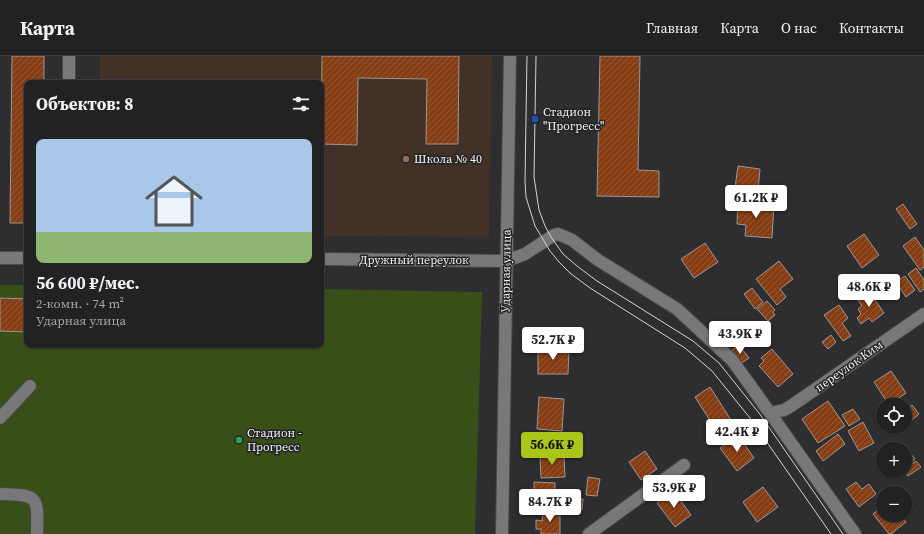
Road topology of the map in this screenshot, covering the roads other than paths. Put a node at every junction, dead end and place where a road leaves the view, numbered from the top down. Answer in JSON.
{"nodes":[{"id":1,"x":69,"y":56,"type":"edge"},
{"id":2,"x":510,"y":56,"type":"edge"},
{"id":3,"x":69,"y":80,"type":"edge"},
{"id":4,"x":0,"y":258,"type":"edge"},
{"id":5,"x":24,"y":258,"type":"edge"},
{"id":6,"x":324,"y":259,"type":"edge"},
{"id":7,"x":506,"y":260,"type":"junction"},
{"id":8,"x":924,"y":314,"type":"edge"},
{"id":9,"x":30,"y":386,"type":"dead end"},
{"id":10,"x":770,"y":413,"type":"junction"},
{"id":11,"x":0,"y":418,"type":"edge"},
{"id":12,"x":684,"y":465,"type":"dead end"},
{"id":13,"x":0,"y":494,"type":"edge"},
{"id":14,"x":592,"y":533,"type":"edge"},
{"id":15,"x":37,"y":534,"type":"edge"},
{"id":16,"x":502,"y":534,"type":"edge"},
{"id":17,"x":854,"y":534,"type":"edge"}],
"edges":[{"from":1,"to":3,"type":"street"},
{"from":2,"to":7,"type":"street","name":"Ударная улица"},
{"from":4,"to":5,"type":"street"},
{"from":6,"to":7,"type":"street","name":"Дружный переулок"},
{"from":7,"to":10,"type":"street","name":"Дружный переулок"},
{"from":7,"to":16,"type":"street","name":"Ударная улица"},
{"from":8,"to":10,"type":"street","name":"переулок Ким"},
{"from":9,"to":11,"type":"street"},
{"from":10,"to":17,"type":"street","name":"Дружный переулок"},
{"from":12,"to":14,"type":"street"},
{"from":13,"to":15,"type":"street"}]}
